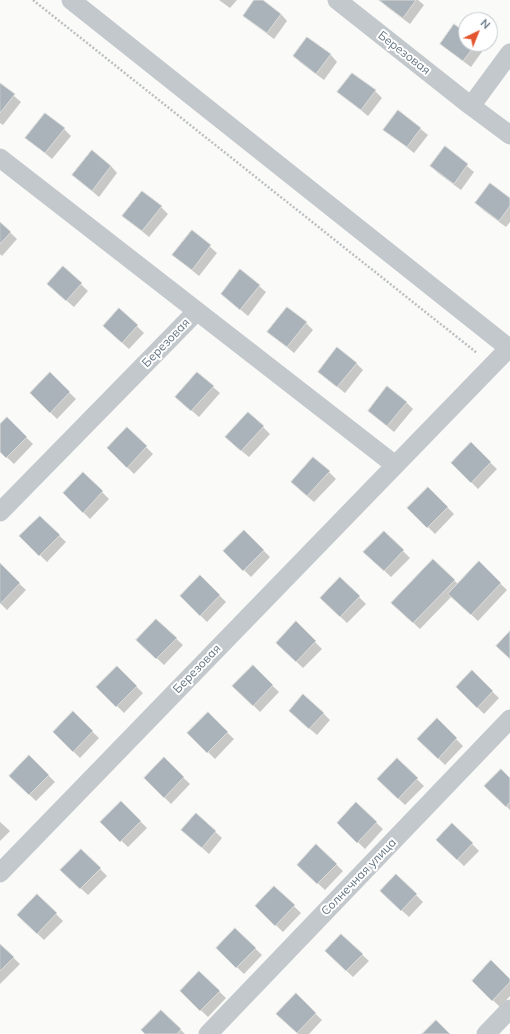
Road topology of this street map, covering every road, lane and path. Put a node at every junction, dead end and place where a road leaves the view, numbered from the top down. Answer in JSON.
{"nodes":[{"id":1,"x":33,"y":0,"type":"edge"},
{"id":2,"x":71,"y":0,"type":"edge"},
{"id":3,"x":338,"y":0,"type":"edge"},
{"id":4,"x":510,"y":53,"type":"edge"},
{"id":5,"x":471,"y":106,"type":"junction"},
{"id":6,"x":510,"y":135,"type":"edge"},
{"id":7,"x":0,"y":158,"type":"edge"},
{"id":8,"x":197,"y":311,"type":"junction"},
{"id":9,"x":509,"y":349,"type":"edge"},
{"id":10,"x":493,"y":365,"type":"junction"},
{"id":11,"x":395,"y":465,"type":"junction"},
{"id":12,"x":0,"y":512,"type":"edge"},
{"id":13,"x":510,"y":719,"type":"edge"},
{"id":14,"x":0,"y":873,"type":"edge"},
{"id":15,"x":510,"y":1009,"type":"edge"},
{"id":16,"x":208,"y":1034,"type":"edge"},
{"id":17,"x":486,"y":1034,"type":"edge"}],
"edges":[{"from":1,"to":10,"type":"path"},
{"from":2,"to":9,"type":"street"},
{"from":3,"to":5,"type":"street","name":"Березовая"},
{"from":4,"to":5,"type":"street"},
{"from":5,"to":6,"type":"street","name":"Березовая"},
{"from":7,"to":8,"type":"street","name":"Березовая"},
{"from":8,"to":11,"type":"street","name":"Березовая"},
{"from":8,"to":12,"type":"street","name":"Березовая"},
{"from":9,"to":10,"type":"street","name":"Березовая"},
{"from":10,"to":11,"type":"street","name":"Березовая"},
{"from":11,"to":14,"type":"street","name":"Березовая"},
{"from":13,"to":16,"type":"street","name":"Солнечная улица"},
{"from":15,"to":17,"type":"street"}]}
